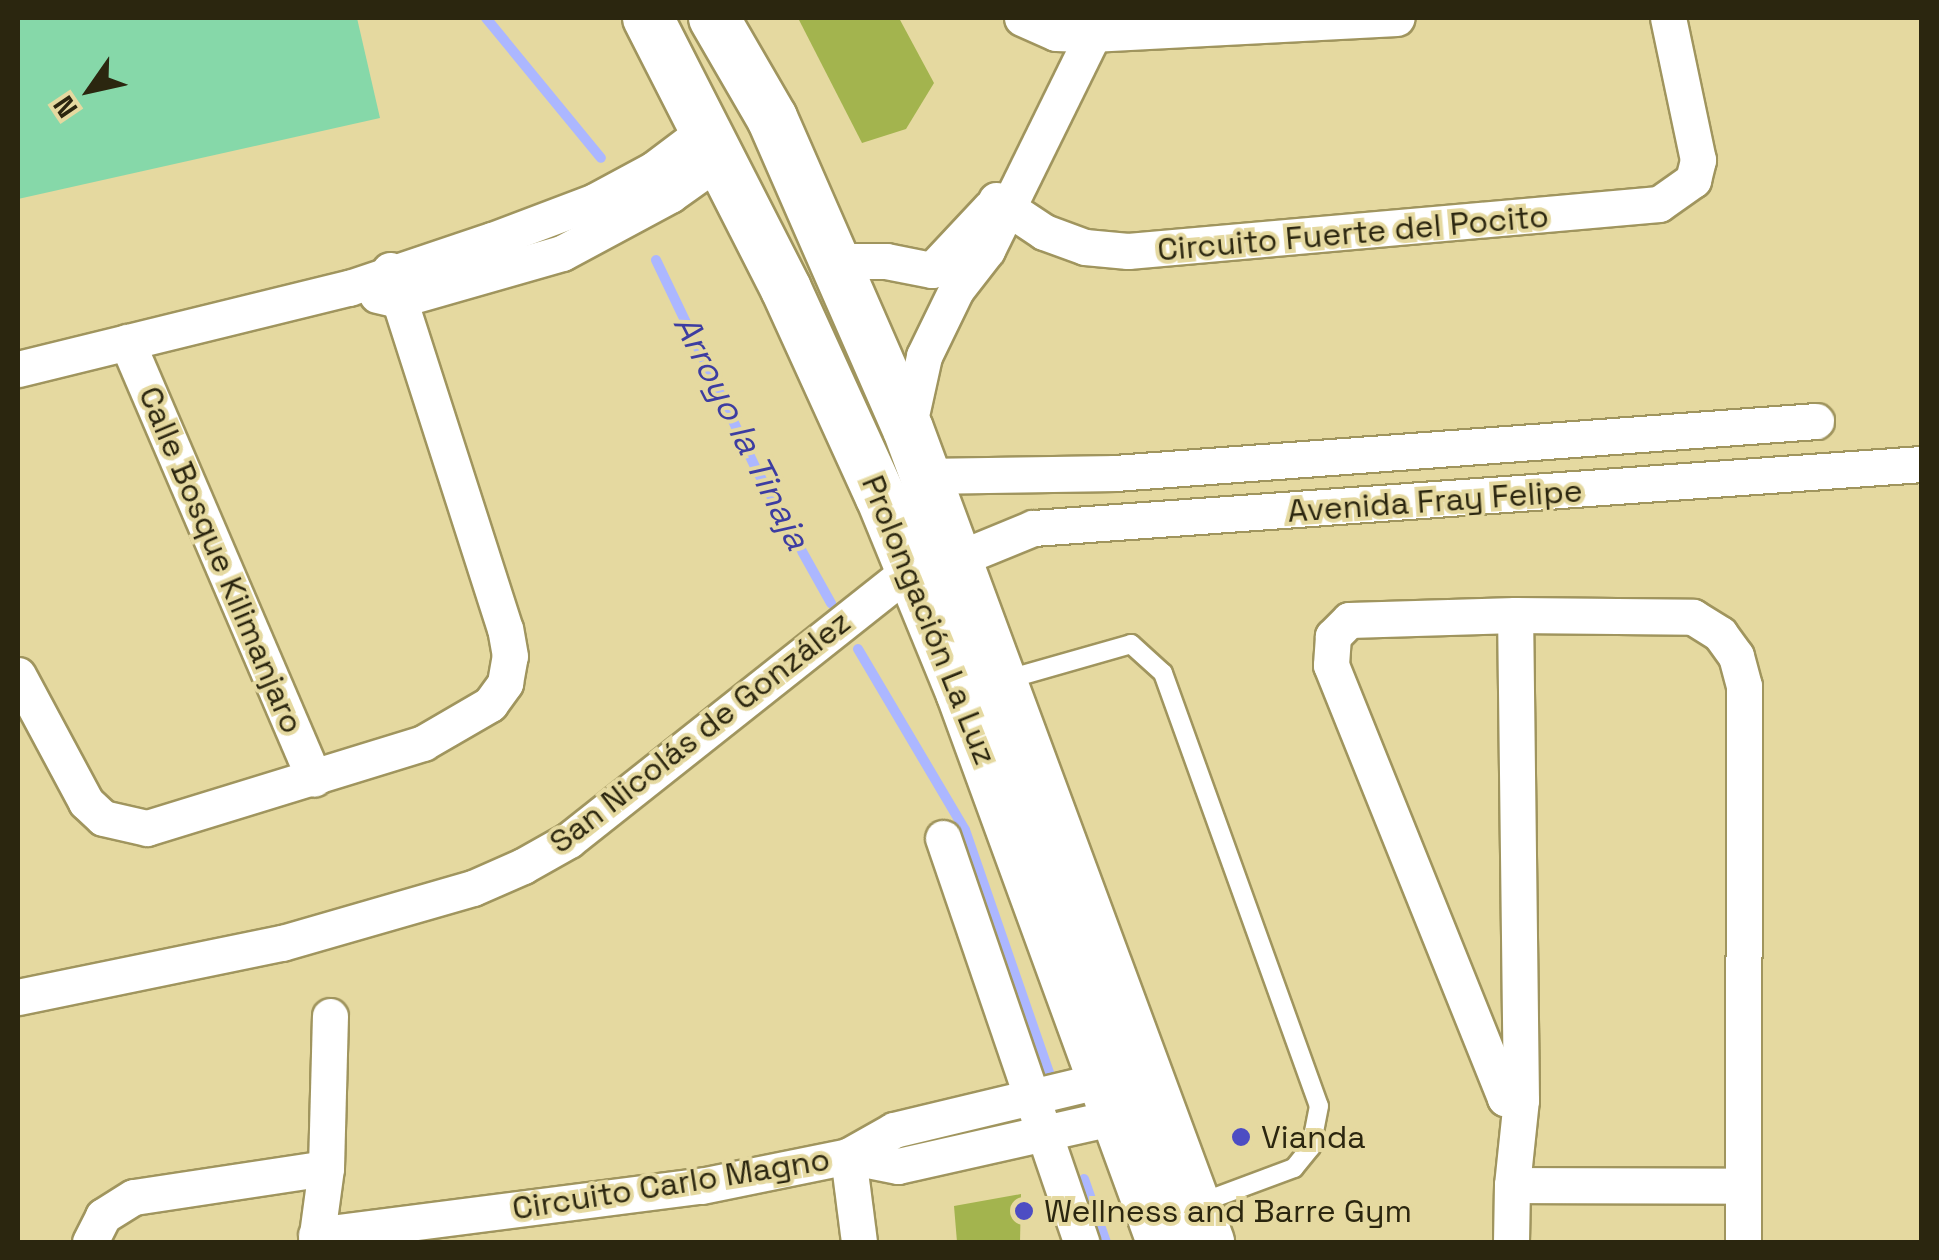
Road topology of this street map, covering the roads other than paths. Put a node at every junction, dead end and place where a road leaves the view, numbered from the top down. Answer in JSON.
{"nodes":[{"id":1,"x":648,"y":18,"type":"edge"},
{"id":2,"x":714,"y":18,"type":"edge"},
{"id":3,"x":1022,"y":18,"type":"edge"},
{"id":4,"x":1397,"y":18,"type":"edge"},
{"id":5,"x":1668,"y":18,"type":"edge"},
{"id":6,"x":1096,"y":26,"type":"edge"},
{"id":7,"x":715,"y":144,"type":"junction"},
{"id":8,"x":1008,"y":195,"type":"junction"},
{"id":9,"x":833,"y":261,"type":"junction"},
{"id":10,"x":944,"y":280,"type":"junction"},
{"id":11,"x":394,"y":285,"type":"junction"},
{"id":12,"x":128,"y":342,"type":"junction"},
{"id":13,"x":18,"y":369,"type":"edge"},
{"id":14,"x":1816,"y":422,"type":"dead end"},
{"id":15,"x":908,"y":429,"type":"junction"},
{"id":16,"x":1922,"y":464,"type":"edge"},
{"id":17,"x":925,"y":476,"type":"junction"},
{"id":18,"x":932,"y":565,"type":"junction"},
{"id":19,"x":1514,"y":615,"type":"junction"},
{"id":20,"x":18,"y":674,"type":"edge"},
{"id":21,"x":997,"y":682,"type":"junction"},
{"id":22,"x":314,"y":779,"type":"junction"},
{"id":23,"x":942,"y":838,"type":"dead end"},
{"id":24,"x":18,"y":997,"type":"edge"},
{"id":25,"x":330,"y":1016,"type":"dead end"},
{"id":26,"x":1113,"y":1098,"type":"junction"},
{"id":27,"x":1032,"y":1099,"type":"junction"},
{"id":28,"x":1521,"y":1100,"type":"junction"},
{"id":29,"x":1044,"y":1136,"type":"junction"},
{"id":30,"x":848,"y":1156,"type":"junction"},
{"id":31,"x":326,"y":1168,"type":"junction"},
{"id":32,"x":1512,"y":1185,"type":"junction"},
{"id":33,"x":1743,"y":1186,"type":"junction"},
{"id":34,"x":1202,"y":1224,"type":"edge"},
{"id":35,"x":316,"y":1239,"type":"edge"},
{"id":36,"x":90,"y":1242,"type":"edge"},
{"id":37,"x":859,"y":1242,"type":"edge"},
{"id":38,"x":1080,"y":1242,"type":"edge"},
{"id":39,"x":1162,"y":1242,"type":"edge"},
{"id":40,"x":1511,"y":1242,"type":"edge"},
{"id":41,"x":1742,"y":1242,"type":"edge"}],
"edges":[{"from":1,"to":7,"type":"main road","name":"Prolongación La Luz"},
{"from":2,"to":9,"type":"main road","name":"Prolongación La Luz"},
{"from":3,"to":6,"type":"street"},
{"from":4,"to":6,"type":"street"},
{"from":5,"to":8,"type":"street","name":"Circuito Fuerte del Pocito"},
{"from":6,"to":8,"type":"street"},
{"from":7,"to":11,"type":"street"},
{"from":7,"to":18,"type":"main road","name":"Prolongación La Luz"},
{"from":8,"to":10,"type":"street"},
{"from":9,"to":10,"type":"street"},
{"from":9,"to":15,"type":"main road","name":"Prolongación La Luz"},
{"from":10,"to":15,"type":"street"},
{"from":11,"to":12,"type":"street"},
{"from":11,"to":22,"type":"street"},
{"from":12,"to":13,"type":"street"},
{"from":12,"to":22,"type":"street","name":"Calle Bosque Kilimanjaro"},
{"from":14,"to":17,"type":"street","name":"Avenida Fray Felipe"},
{"from":15,"to":17,"type":"main road","name":"Prolongación La Luz"},
{"from":16,"to":18,"type":"street","name":"Avenida Fray Felipe"},
{"from":17,"to":18,"type":"main road","name":"Prolongación La Luz"},
{"from":18,"to":21,"type":"main road","name":"Prolongación La Luz"},
{"from":18,"to":24,"type":"street","name":"San Nicolás de González"},
{"from":18,"to":26,"type":"main road","name":"Prolongación La Luz"},
{"from":19,"to":28,"type":"street"},
{"from":19,"to":28,"type":"street"},
{"from":19,"to":33,"type":"street"},
{"from":20,"to":22,"type":"street"},
{"from":21,"to":34,"type":"main road","name":"Prolongación La Luz"},
{"from":21,"to":34,"type":"lane"},
{"from":23,"to":27,"type":"street"},
{"from":25,"to":31,"type":"street"},
{"from":26,"to":27,"type":"street","name":"Circuito Carlo Magno"},
{"from":26,"to":29,"type":"street","name":"Circuito Carlo Magno"},
{"from":26,"to":39,"type":"main road","name":"Prolongación La Luz"},
{"from":27,"to":29,"type":"street"},
{"from":27,"to":30,"type":"street","name":"Circuito Carlo Magno"},
{"from":28,"to":32,"type":"street"},
{"from":29,"to":30,"type":"street","name":"Circuito Carlo Magno"},
{"from":29,"to":38,"type":"street"},
{"from":30,"to":35,"type":"street","name":"Circuito Carlo Magno"},
{"from":30,"to":37,"type":"street","name":"Circuito Carlo Magno"},
{"from":31,"to":35,"type":"street"},
{"from":31,"to":36,"type":"street"},
{"from":32,"to":33,"type":"street"},
{"from":32,"to":40,"type":"street"},
{"from":33,"to":41,"type":"street"}]}
